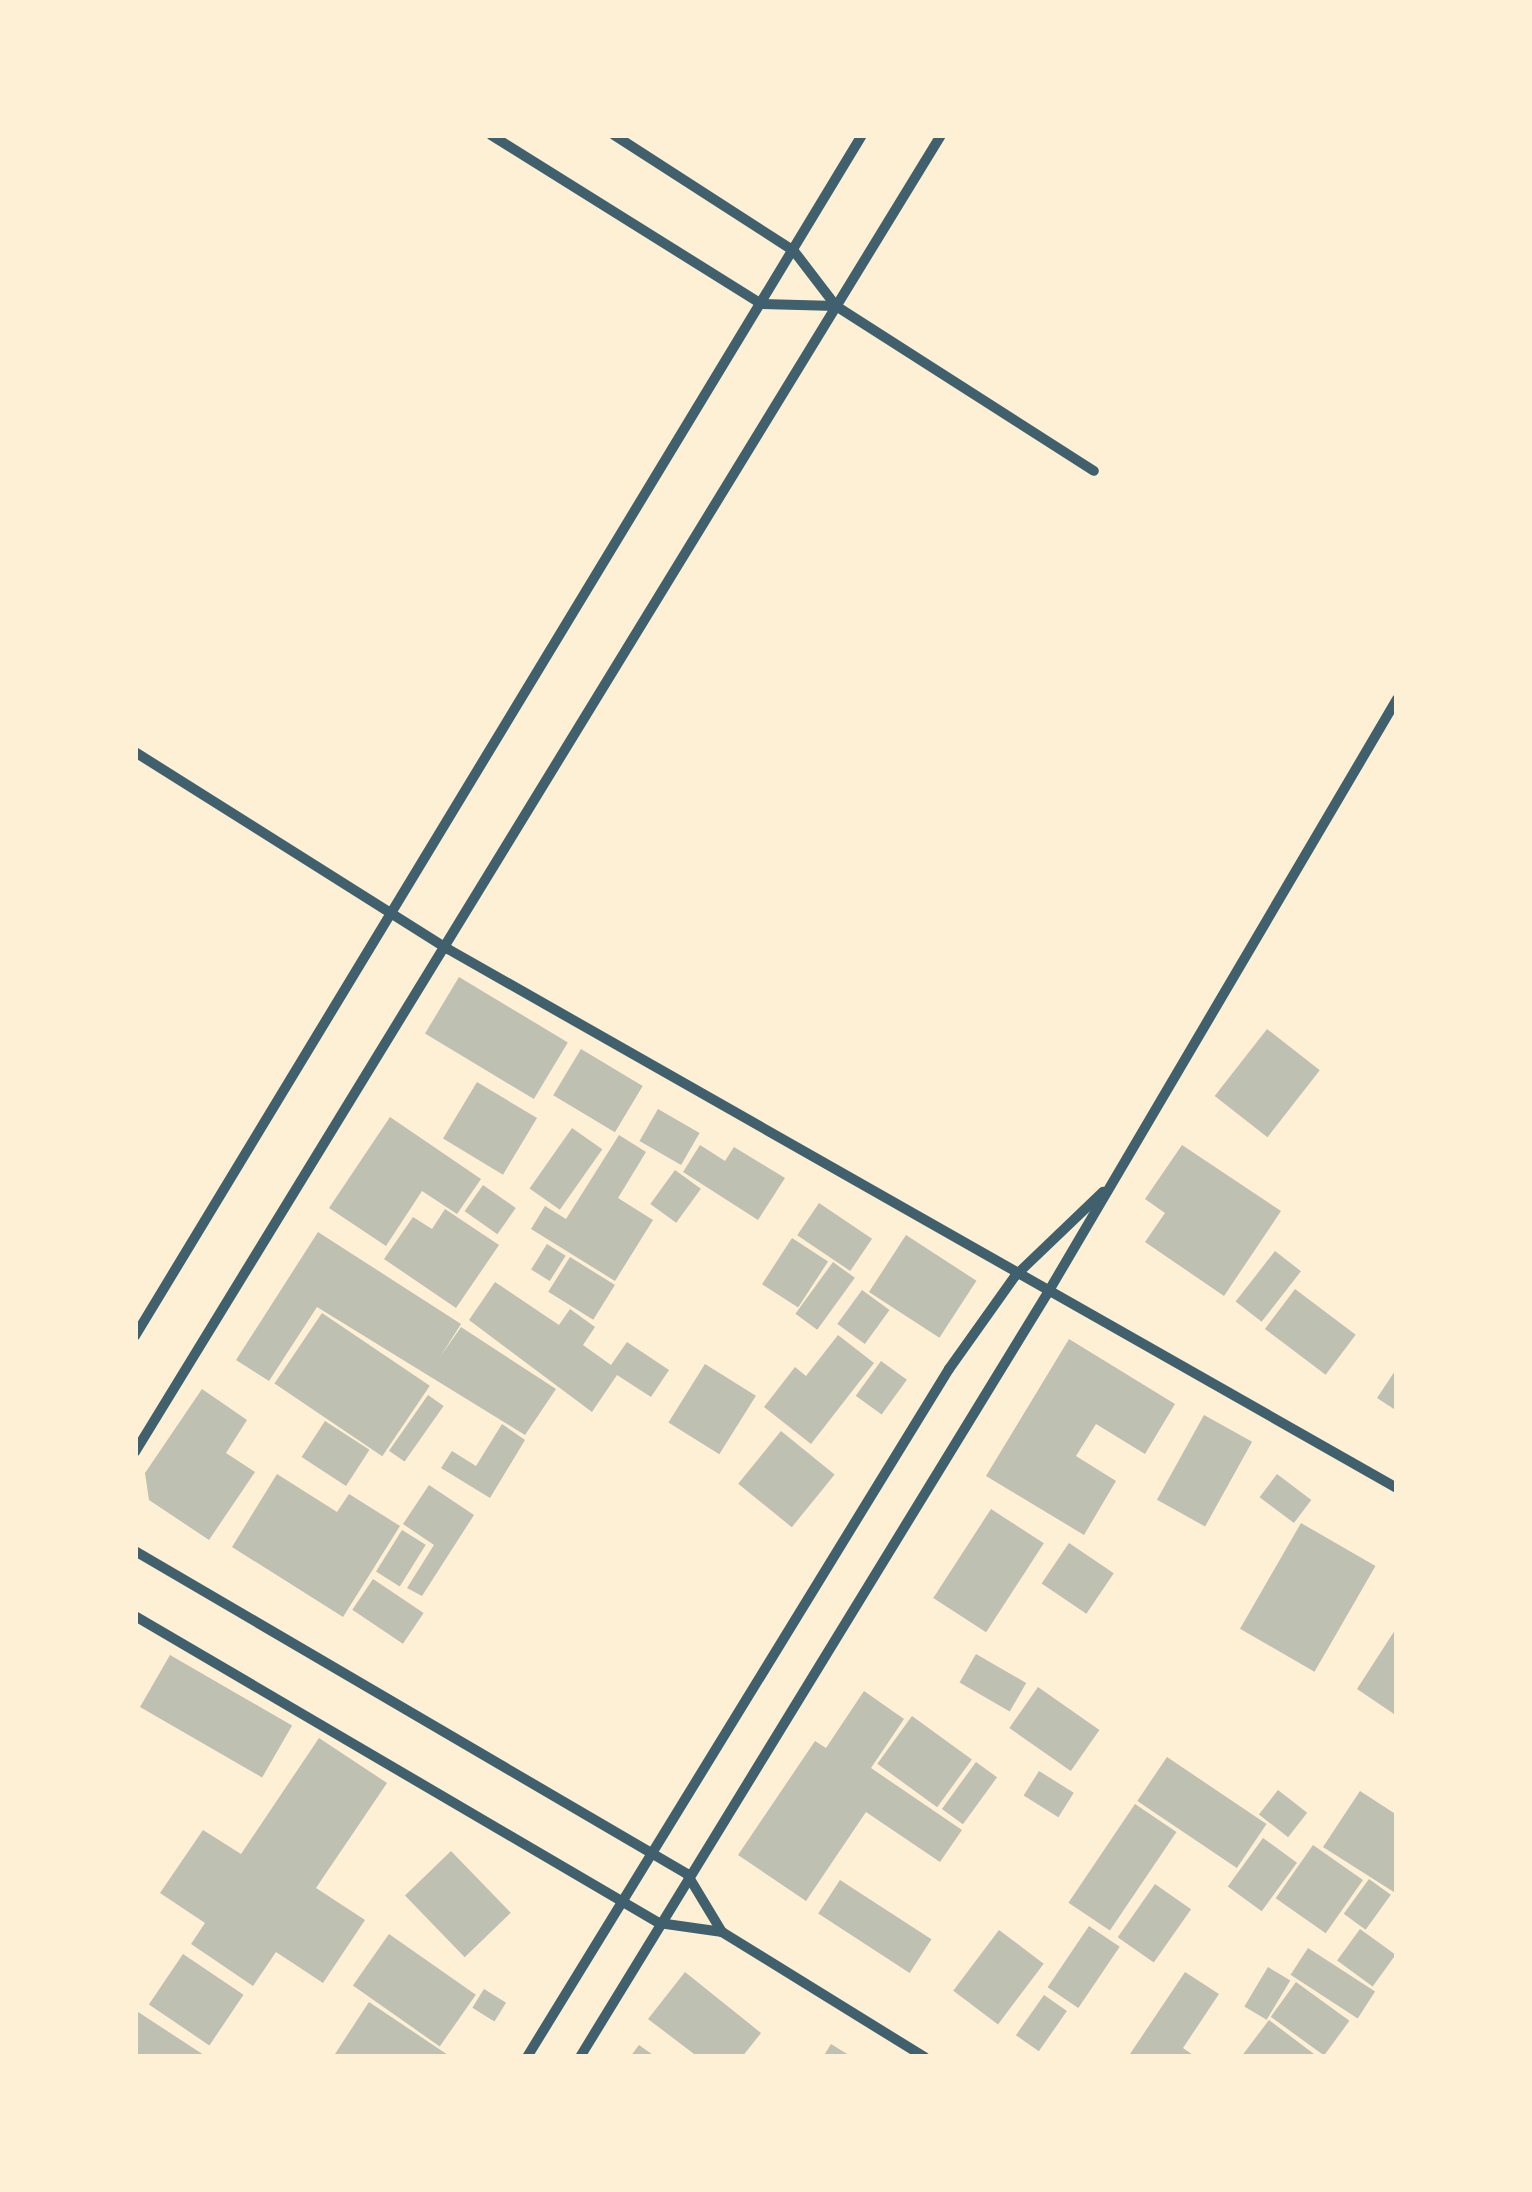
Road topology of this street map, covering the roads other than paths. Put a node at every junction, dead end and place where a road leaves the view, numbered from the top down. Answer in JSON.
{"nodes":[{"id":1,"x":490,"y":135,"type":"edge"},
{"id":2,"x":614,"y":135,"type":"edge"},
{"id":3,"x":862,"y":135,"type":"edge"},
{"id":4,"x":942,"y":135,"type":"edge"},
{"id":5,"x":794,"y":250,"type":"junction"},
{"id":6,"x":761,"y":304,"type":"junction"},
{"id":7,"x":836,"y":306,"type":"junction"},
{"id":8,"x":1094,"y":471,"type":"dead end"},
{"id":9,"x":1397,"y":699,"type":"edge"},
{"id":10,"x":135,"y":752,"type":"edge"},
{"id":11,"x":396,"y":916,"type":"junction"},
{"id":12,"x":448,"y":950,"type":"junction"},
{"id":13,"x":1114,"y":1181,"type":"junction"},
{"id":14,"x":1015,"y":1276,"type":"junction"},
{"id":15,"x":1047,"y":1294,"type":"junction"},
{"id":16,"x":135,"y":1336,"type":"edge"},
{"id":17,"x":135,"y":1452,"type":"edge"},
{"id":18,"x":1397,"y":1488,"type":"edge"},
{"id":19,"x":135,"y":1552,"type":"edge"},
{"id":20,"x":135,"y":1616,"type":"edge"},
{"id":21,"x":648,"y":1852,"type":"junction"},
{"id":22,"x":687,"y":1874,"type":"junction"},
{"id":23,"x":620,"y":1900,"type":"junction"},
{"id":24,"x":659,"y":1923,"type":"junction"},
{"id":25,"x":722,"y":1932,"type":"junction"},
{"id":26,"x":527,"y":2057,"type":"edge"},
{"id":27,"x":580,"y":2057,"type":"edge"},
{"id":28,"x":924,"y":2057,"type":"edge"}],
"edges":[{"from":1,"to":6,"type":"street"},
{"from":2,"to":5,"type":"street"},
{"from":3,"to":5,"type":"street"},
{"from":4,"to":7,"type":"street"},
{"from":5,"to":6,"type":"street"},
{"from":5,"to":7,"type":"street"},
{"from":6,"to":7,"type":"street"},
{"from":6,"to":11,"type":"street"},
{"from":7,"to":8,"type":"street"},
{"from":7,"to":12,"type":"street"},
{"from":9,"to":13,"type":"street"},
{"from":10,"to":11,"type":"street"},
{"from":11,"to":12,"type":"street"},
{"from":11,"to":16,"type":"street"},
{"from":12,"to":14,"type":"street"},
{"from":12,"to":17,"type":"street"},
{"from":13,"to":14,"type":"street"},
{"from":13,"to":15,"type":"street"},
{"from":14,"to":15,"type":"street"},
{"from":14,"to":21,"type":"street"},
{"from":15,"to":18,"type":"street"},
{"from":15,"to":22,"type":"street"},
{"from":19,"to":21,"type":"street"},
{"from":20,"to":23,"type":"street"},
{"from":21,"to":22,"type":"street"},
{"from":21,"to":23,"type":"street"},
{"from":22,"to":24,"type":"street"},
{"from":22,"to":25,"type":"street"},
{"from":23,"to":24,"type":"street"},
{"from":23,"to":26,"type":"street"},
{"from":24,"to":25,"type":"street"},
{"from":24,"to":27,"type":"street"},
{"from":25,"to":28,"type":"street"}]}
